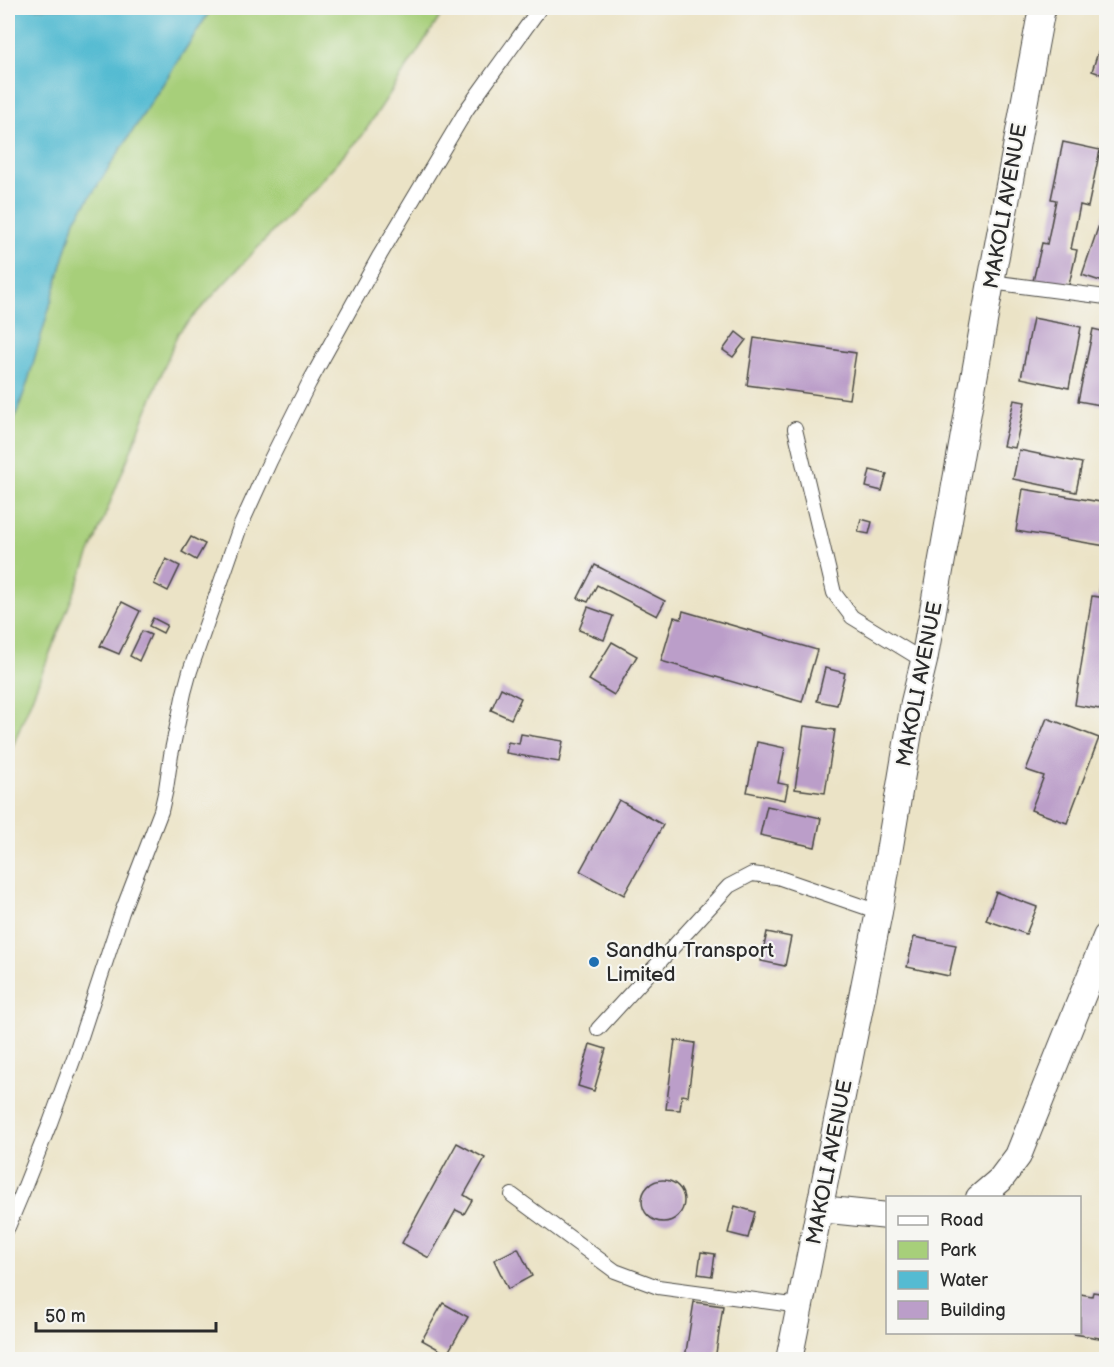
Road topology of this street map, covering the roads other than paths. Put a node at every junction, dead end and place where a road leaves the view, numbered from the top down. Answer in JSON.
{"nodes":[{"id":1,"x":540,"y":8,"type":"edge"},
{"id":2,"x":1042,"y":8,"type":"edge"},
{"id":3,"x":991,"y":282,"type":"junction"},
{"id":4,"x":1107,"y":297,"type":"edge"},
{"id":5,"x":795,"y":429,"type":"dead end"},
{"id":6,"x":924,"y":661,"type":"junction"},
{"id":7,"x":879,"y":912,"type":"junction"},
{"id":8,"x":1107,"y":938,"type":"edge"},
{"id":9,"x":598,"y":1029,"type":"dead end"},
{"id":10,"x":512,"y":1195,"type":"dead end"},
{"id":11,"x":980,"y":1196,"type":"edge"},
{"id":12,"x":820,"y":1209,"type":"junction"},
{"id":13,"x":886,"y":1216,"type":"edge"},
{"id":14,"x":8,"y":1227,"type":"edge"},
{"id":15,"x":800,"y":1306,"type":"junction"},
{"id":16,"x":789,"y":1359,"type":"edge"}],
"edges":[{"from":1,"to":14,"type":"lane"},
{"from":2,"to":3,"type":"street","name":"MAKOLI AVENUE"},
{"from":3,"to":4,"type":"lane"},
{"from":3,"to":6,"type":"street","name":"MAKOLI AVENUE"},
{"from":5,"to":6,"type":"lane"},
{"from":6,"to":7,"type":"street","name":"MAKOLI AVENUE"},
{"from":7,"to":9,"type":"lane"},
{"from":7,"to":12,"type":"street","name":"MAKOLI AVENUE"},
{"from":8,"to":11,"type":"street"},
{"from":10,"to":15,"type":"lane"},
{"from":12,"to":13,"type":"street"},
{"from":12,"to":15,"type":"street","name":"MAKOLI AVENUE"},
{"from":15,"to":16,"type":"street","name":"MAKOLI AVENUE"}]}
